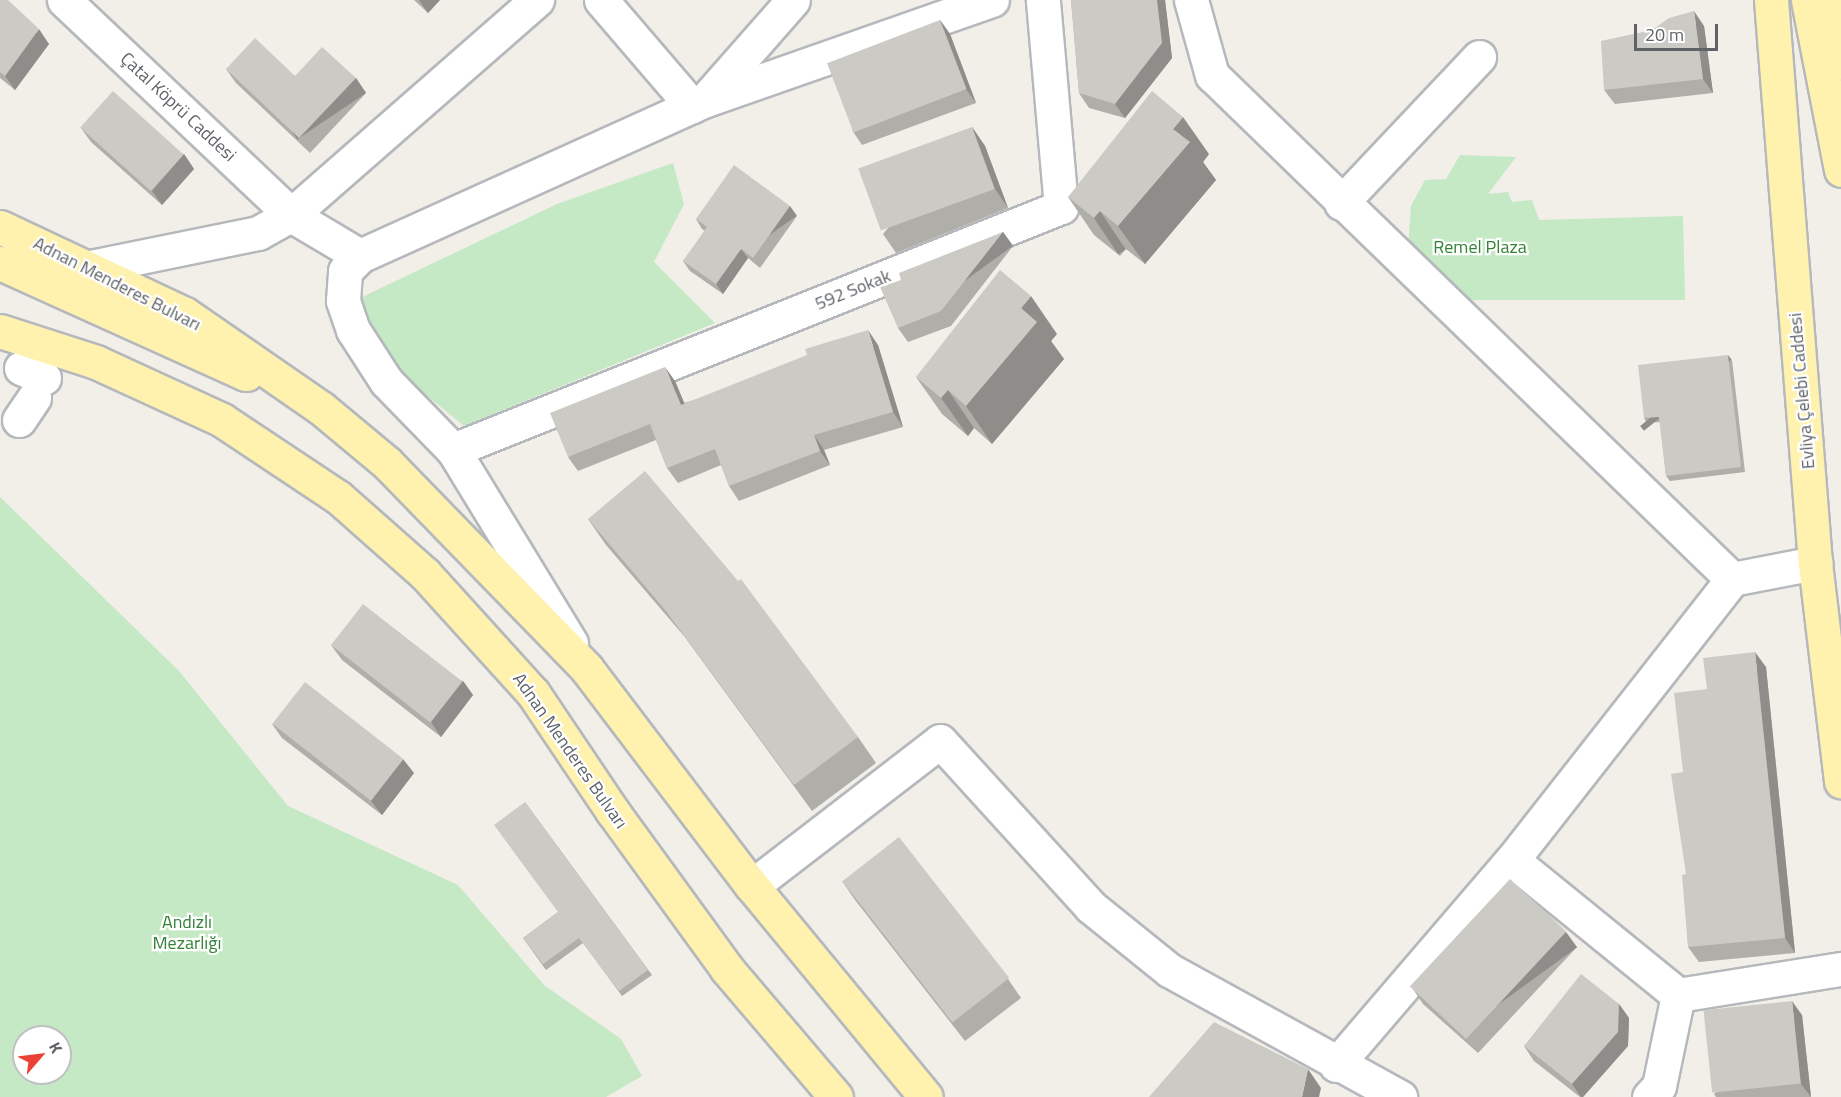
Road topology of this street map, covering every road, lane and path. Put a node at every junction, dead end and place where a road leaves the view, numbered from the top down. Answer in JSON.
{"nodes":[{"id":1,"x":64,"y":0,"type":"edge"},
{"id":2,"x":537,"y":0,"type":"edge"},
{"id":3,"x":601,"y":0,"type":"edge"},
{"id":4,"x":793,"y":0,"type":"edge"},
{"id":5,"x":992,"y":0,"type":"edge"},
{"id":6,"x":1043,"y":0,"type":"edge"},
{"id":7,"x":1191,"y":0,"type":"edge"},
{"id":8,"x":1771,"y":0,"type":"edge"},
{"id":9,"x":1808,"y":0,"type":"edge"},
{"id":10,"x":1834,"y":0,"type":"edge"},
{"id":11,"x":1479,"y":57,"type":"dead end"},
{"id":12,"x":699,"y":103,"type":"junction"},
{"id":13,"x":1841,"y":107,"type":"edge"},
{"id":14,"x":1841,"y":170,"type":"edge"},
{"id":15,"x":1341,"y":203,"type":"junction"},
{"id":16,"x":291,"y":215,"type":"junction"},
{"id":17,"x":0,"y":226,"type":"edge"},
{"id":18,"x":360,"y":256,"type":"junction"},
{"id":19,"x":0,"y":263,"type":"edge"},
{"id":20,"x":86,"y":268,"type":"junction"},
{"id":21,"x":0,"y":312,"type":"edge"},
{"id":22,"x":0,"y":331,"type":"edge"},
{"id":23,"x":96,"y":362,"type":"junction"},
{"id":24,"x":321,"y":408,"type":"junction"},
{"id":25,"x":453,"y":450,"type":"junction"},
{"id":26,"x":1815,"y":563,"type":"junction"},
{"id":27,"x":1732,"y":579,"type":"junction"},
{"id":28,"x":586,"y":669,"type":"junction"},
{"id":29,"x":1841,"y":781,"type":"edge"},
{"id":30,"x":1512,"y":860,"type":"junction"},
{"id":31,"x":753,"y":886,"type":"junction"},
{"id":32,"x":1841,"y":969,"type":"edge"},
{"id":33,"x":1678,"y":996,"type":"junction"},
{"id":34,"x":1336,"y":1065,"type":"junction"},
{"id":35,"x":836,"y":1097,"type":"edge"},
{"id":36,"x":926,"y":1097,"type":"edge"},
{"id":37,"x":1400,"y":1097,"type":"edge"},
{"id":38,"x":1649,"y":1097,"type":"edge"}],
"edges":[{"from":1,"to":16,"type":"street","name":"Çatal Köprü Caddesi"},
{"from":2,"to":16,"type":"street"},
{"from":3,"to":12,"type":"street"},
{"from":4,"to":12,"type":"street"},
{"from":5,"to":12,"type":"street"},
{"from":6,"to":25,"type":"street","name":"592 Sokak"},
{"from":7,"to":15,"type":"street"},
{"from":8,"to":26,"type":"main road","name":"Evliya Çelebi Caddesi"},
{"from":9,"to":14,"type":"main road"},
{"from":10,"to":13,"type":"main road"},
{"from":11,"to":15,"type":"street"},
{"from":12,"to":18,"type":"street"},
{"from":15,"to":27,"type":"street"},
{"from":16,"to":18,"type":"street","name":"Çatal Köprü Caddesi"},
{"from":16,"to":20,"type":"street"},
{"from":17,"to":20,"type":"main road","name":"Adnan Menderes Bulvarı"},
{"from":18,"to":25,"type":"street"},
{"from":19,"to":24,"type":"main road","name":"Adnan Menderes Bulvarı"},
{"from":20,"to":24,"type":"main road","name":"Adnan Menderes Bulvarı"},
{"from":21,"to":23,"type":"main road"},
{"from":22,"to":23,"type":"main road","name":"Adnan Menderes Bulvarı"},
{"from":23,"to":35,"type":"main road","name":"Adnan Menderes Bulvarı"},
{"from":24,"to":28,"type":"main road","name":"Adnan Menderes Bulvarı"},
{"from":25,"to":28,"type":"street"},
{"from":26,"to":27,"type":"street"},
{"from":26,"to":29,"type":"main road","name":"Evliya Çelebi Caddesi"},
{"from":27,"to":30,"type":"street"},
{"from":28,"to":31,"type":"main road","name":"Adnan Menderes Bulvarı"},
{"from":30,"to":33,"type":"street"},
{"from":30,"to":34,"type":"street"},
{"from":31,"to":34,"type":"street"},
{"from":31,"to":36,"type":"main road","name":"Adnan Menderes Bulvarı"},
{"from":32,"to":33,"type":"street"},
{"from":33,"to":38,"type":"street"},
{"from":34,"to":37,"type":"street"}]}
